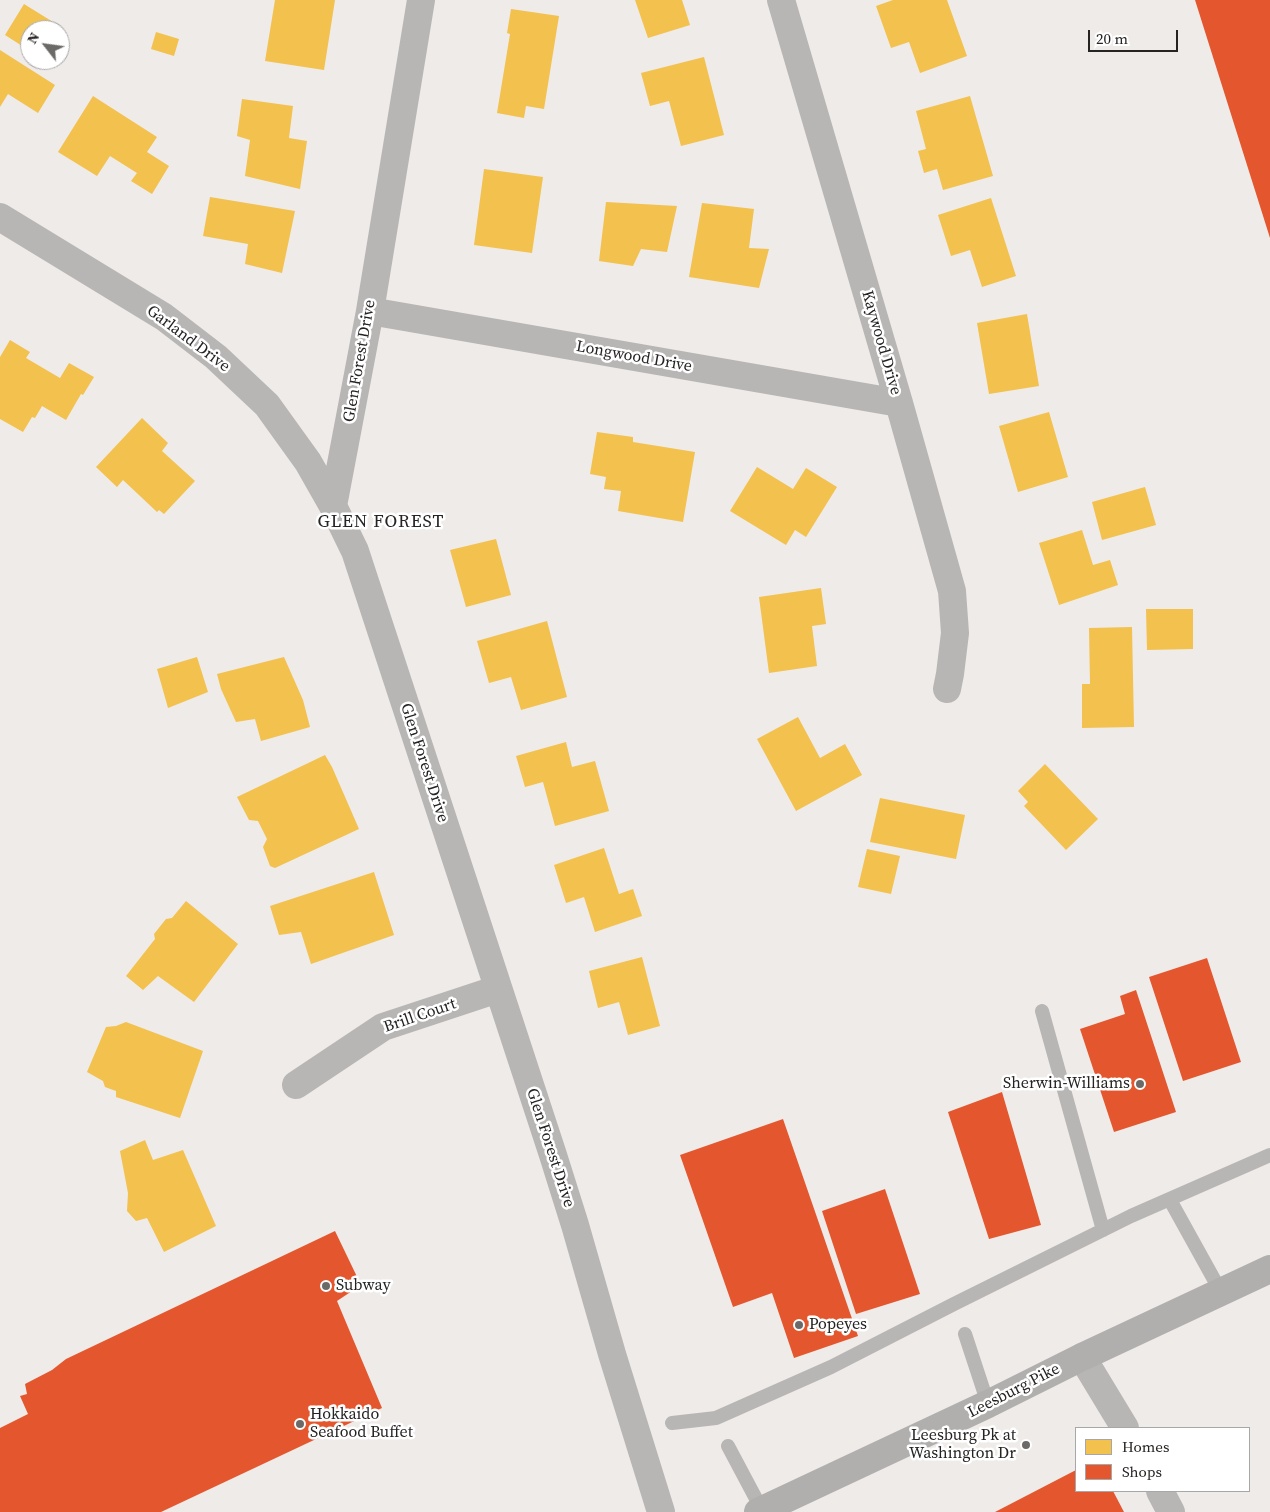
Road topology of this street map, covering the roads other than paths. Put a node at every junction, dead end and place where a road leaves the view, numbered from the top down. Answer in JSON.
{"nodes":[{"id":1,"x":421,"y":0,"type":"edge"},
{"id":2,"x":781,"y":0,"type":"edge"},
{"id":3,"x":0,"y":217,"type":"edge"},
{"id":4,"x":370,"y":311,"type":"junction"},
{"id":5,"x":899,"y":402,"type":"junction"},
{"id":6,"x":334,"y":506,"type":"junction"},
{"id":7,"x":947,"y":689,"type":"dead end"},
{"id":8,"x":498,"y":989,"type":"junction"},
{"id":9,"x":1042,"y":1011,"type":"dead end"},
{"id":10,"x":296,"y":1085,"type":"dead end"},
{"id":11,"x":1270,"y":1155,"type":"edge"},
{"id":12,"x":1170,"y":1200,"type":"junction"},
{"id":13,"x":1103,"y":1230,"type":"junction"},
{"id":14,"x":1270,"y":1269,"type":"edge"},
{"id":15,"x":1221,"y":1292,"type":"junction"},
{"id":16,"x":965,"y":1334,"type":"dead end"},
{"id":17,"x":1082,"y":1357,"type":"junction"},
{"id":18,"x":988,"y":1404,"type":"junction"},
{"id":19,"x":672,"y":1423,"type":"dead end"},
{"id":20,"x":1123,"y":1427,"type":"edge"},
{"id":21,"x":728,"y":1446,"type":"dead end"},
{"id":22,"x":1161,"y":1492,"type":"edge"},
{"id":23,"x":760,"y":1511,"type":"edge"},
{"id":24,"x":662,"y":1512,"type":"edge"},
{"id":25,"x":1171,"y":1512,"type":"edge"}],
"edges":[{"from":1,"to":4,"type":"street","name":"Glen Forest Drive"},
{"from":2,"to":5,"type":"street","name":"Kaywood Drive"},
{"from":3,"to":6,"type":"street","name":"Garland Drive"},
{"from":4,"to":5,"type":"street","name":"Longwood Drive"},
{"from":4,"to":6,"type":"street","name":"Glen Forest Drive"},
{"from":5,"to":7,"type":"street","name":"Kaywood Drive"},
{"from":6,"to":8,"type":"street","name":"Glen Forest Drive"},
{"from":8,"to":10,"type":"street","name":"Brill Court"},
{"from":8,"to":24,"type":"street","name":"Glen Forest Drive"},
{"from":9,"to":13,"type":"lane"},
{"from":11,"to":12,"type":"lane"},
{"from":12,"to":13,"type":"lane"},
{"from":12,"to":15,"type":"lane"},
{"from":13,"to":19,"type":"lane"},
{"from":14,"to":15,"type":"main road","name":"Leesburg Pike"},
{"from":15,"to":17,"type":"main road","name":"Leesburg Pike"},
{"from":16,"to":18,"type":"lane"},
{"from":17,"to":18,"type":"main road","name":"Leesburg Pike"},
{"from":17,"to":20,"type":"street"},
{"from":18,"to":23,"type":"main road","name":"Leesburg Pike"},
{"from":21,"to":23,"type":"lane"},
{"from":22,"to":25,"type":"street"}]}
